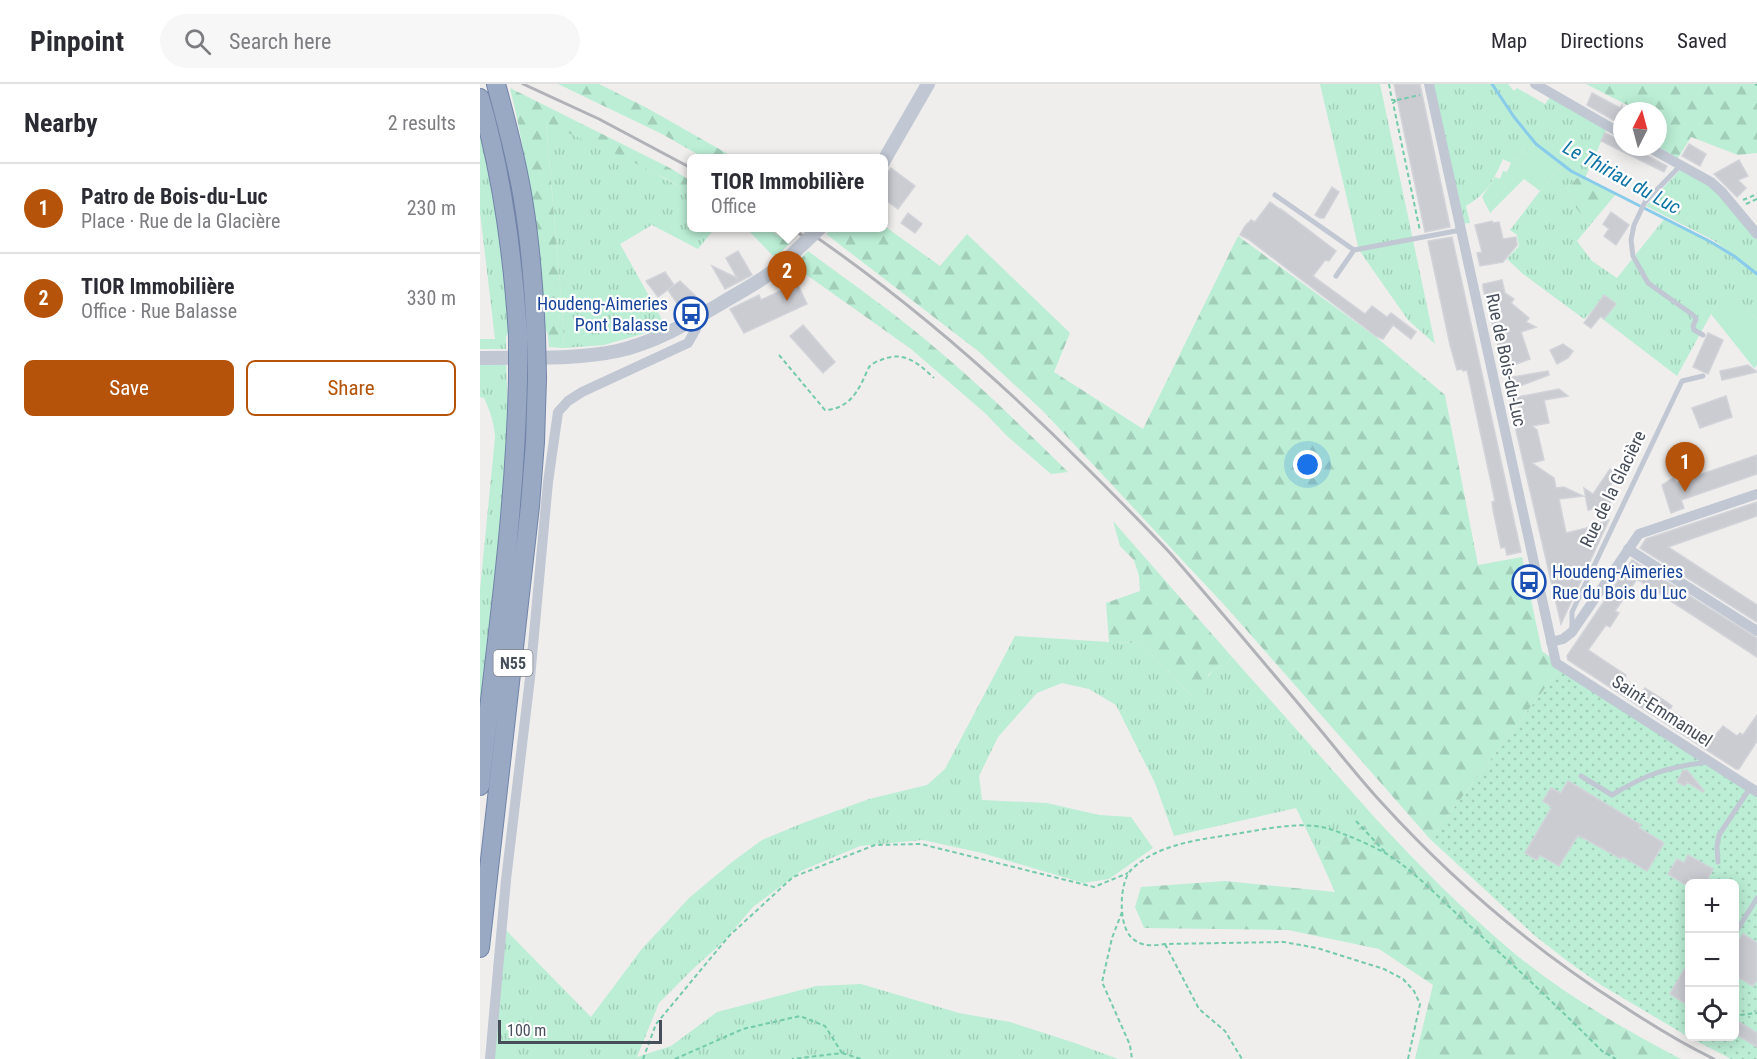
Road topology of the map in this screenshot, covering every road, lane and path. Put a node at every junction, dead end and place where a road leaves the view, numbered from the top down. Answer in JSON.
{"nodes":[{"id":1,"x":496,"y":84,"type":"edge"},
{"id":2,"x":928,"y":84,"type":"edge"},
{"id":3,"x":1389,"y":84,"type":"edge"},
{"id":4,"x":1535,"y":84,"type":"edge"},
{"id":5,"x":1430,"y":88,"type":"edge"},
{"id":6,"x":480,"y":99,"type":"edge"},
{"id":7,"x":1397,"y":100,"type":"junction"},
{"id":8,"x":1613,"y":129,"type":"edge"},
{"id":9,"x":888,"y":154,"type":"edge"},
{"id":10,"x":1665,"y":156,"type":"edge"},
{"id":11,"x":1682,"y":165,"type":"junction"},
{"id":12,"x":1757,"y":194,"type":"edge"},
{"id":13,"x":1275,"y":195,"type":"dead end"},
{"id":14,"x":1734,"y":206,"type":"junction"},
{"id":15,"x":1461,"y":230,"type":"junction"},
{"id":16,"x":816,"y":232,"type":"edge"},
{"id":17,"x":1757,"y":234,"type":"edge"},
{"id":18,"x":1422,"y":238,"type":"junction"},
{"id":19,"x":1354,"y":250,"type":"junction"},
{"id":20,"x":1336,"y":276,"type":"dead end"},
{"id":21,"x":697,"y":318,"type":"junction"},
{"id":22,"x":1703,"y":335,"type":"dead end"},
{"id":23,"x":778,"y":355,"type":"dead end"},
{"id":24,"x":480,"y":358,"type":"edge"},
{"id":25,"x":1703,"y":376,"type":"dead end"},
{"id":26,"x":934,"y":378,"type":"dead end"},
{"id":27,"x":1757,"y":494,"type":"edge"},
{"id":28,"x":1628,"y":549,"type":"junction"},
{"id":29,"x":1757,"y":631,"type":"edge"},
{"id":30,"x":1572,"y":632,"type":"junction"},
{"id":31,"x":1551,"y":642,"type":"junction"},
{"id":32,"x":1556,"y":663,"type":"joint"},
{"id":33,"x":1710,"y":761,"type":"junction"},
{"id":34,"x":1581,"y":776,"type":"dead end"},
{"id":35,"x":1757,"y":778,"type":"edge"},
{"id":36,"x":480,"y":786,"type":"edge"},
{"id":37,"x":1754,"y":790,"type":"edge"},
{"id":38,"x":1356,"y":821,"type":"dead end"},
{"id":39,"x":1387,"y":855,"type":"junction"},
{"id":40,"x":1718,"y":862,"type":"dead end"},
{"id":41,"x":1128,"y":873,"type":"junction"},
{"id":42,"x":1757,"y":898,"type":"edge"},
{"id":43,"x":1122,"y":912,"type":"junction"},
{"id":44,"x":1735,"y":933,"type":"edge"},
{"id":45,"x":1165,"y":944,"type":"junction"},
{"id":46,"x":480,"y":948,"type":"edge"},
{"id":47,"x":1757,"y":1013,"type":"edge"},
{"id":48,"x":1739,"y":1014,"type":"edge"},
{"id":49,"x":842,"y":1053,"type":"junction"},
{"id":50,"x":490,"y":1059,"type":"edge"},
{"id":51,"x":643,"y":1059,"type":"edge"},
{"id":52,"x":675,"y":1059,"type":"edge"},
{"id":53,"x":792,"y":1059,"type":"edge"},
{"id":54,"x":861,"y":1059,"type":"edge"},
{"id":55,"x":1132,"y":1059,"type":"edge"},
{"id":56,"x":1242,"y":1059,"type":"edge"},
{"id":57,"x":1408,"y":1059,"type":"edge"},
{"id":58,"x":1616,"y":1059,"type":"edge"}],
"edges":[{"from":1,"to":46,"type":"highway","number":"N55","bridge":true},
{"from":2,"to":9,"type":"street"},
{"from":3,"to":7,"type":"path"},
{"from":4,"to":8,"type":"street"},
{"from":5,"to":7,"type":"path"},
{"from":5,"to":15,"type":"street","name":"Rue de Bois-du-Luc"},
{"from":6,"to":36,"type":"highway","number":"N55","bridge":true},
{"from":7,"to":18,"type":"path"},
{"from":10,"to":11,"type":"street"},
{"from":11,"to":14,"type":"street"},
{"from":11,"to":22,"type":"lane"},
{"from":12,"to":14,"type":"path"},
{"from":13,"to":19,"type":"lane"},
{"from":14,"to":17,"type":"street"},
{"from":15,"to":18,"type":"lane"},
{"from":15,"to":31,"type":"street","name":"Rue de Bois-du-Luc"},
{"from":16,"to":21,"type":"street","bridge":true},
{"from":18,"to":19,"type":"lane"},
{"from":19,"to":20,"type":"lane"},
{"from":21,"to":24,"type":"street"},
{"from":21,"to":50,"type":"street"},
{"from":23,"to":26,"type":"path"},
{"from":25,"to":30,"type":"lane","name":"Rue de la Glacière"},
{"from":27,"to":28,"type":"street","name":"Rue de la Glacière"},
{"from":28,"to":29,"type":"street"},
{"from":28,"to":30,"type":"street","name":"Rue de la Glacière"},
{"from":30,"to":31,"type":"street"},
{"from":31,"to":32,"type":"street","name":"Rue de Bois-du-Luc"},
{"from":32,"to":33,"type":"street","name":"Saint-Emmanuel"},
{"from":33,"to":34,"type":"lane"},
{"from":33,"to":37,"type":"street","name":"Saint-Emmanuel"},
{"from":35,"to":37,"type":"street"},
{"from":37,"to":40,"type":"lane"},
{"from":38,"to":39,"type":"path"},
{"from":39,"to":41,"type":"path"},
{"from":39,"to":58,"type":"path"},
{"from":41,"to":43,"type":"path"},
{"from":41,"to":51,"type":"path"},
{"from":42,"to":44,"type":"lane"},
{"from":43,"to":45,"type":"path"},
{"from":43,"to":55,"type":"path"},
{"from":45,"to":56,"type":"path"},
{"from":45,"to":57,"type":"path"},
{"from":47,"to":48,"type":"path"},
{"from":49,"to":52,"type":"path"},
{"from":49,"to":53,"type":"path"},
{"from":49,"to":54,"type":"path"}]}
